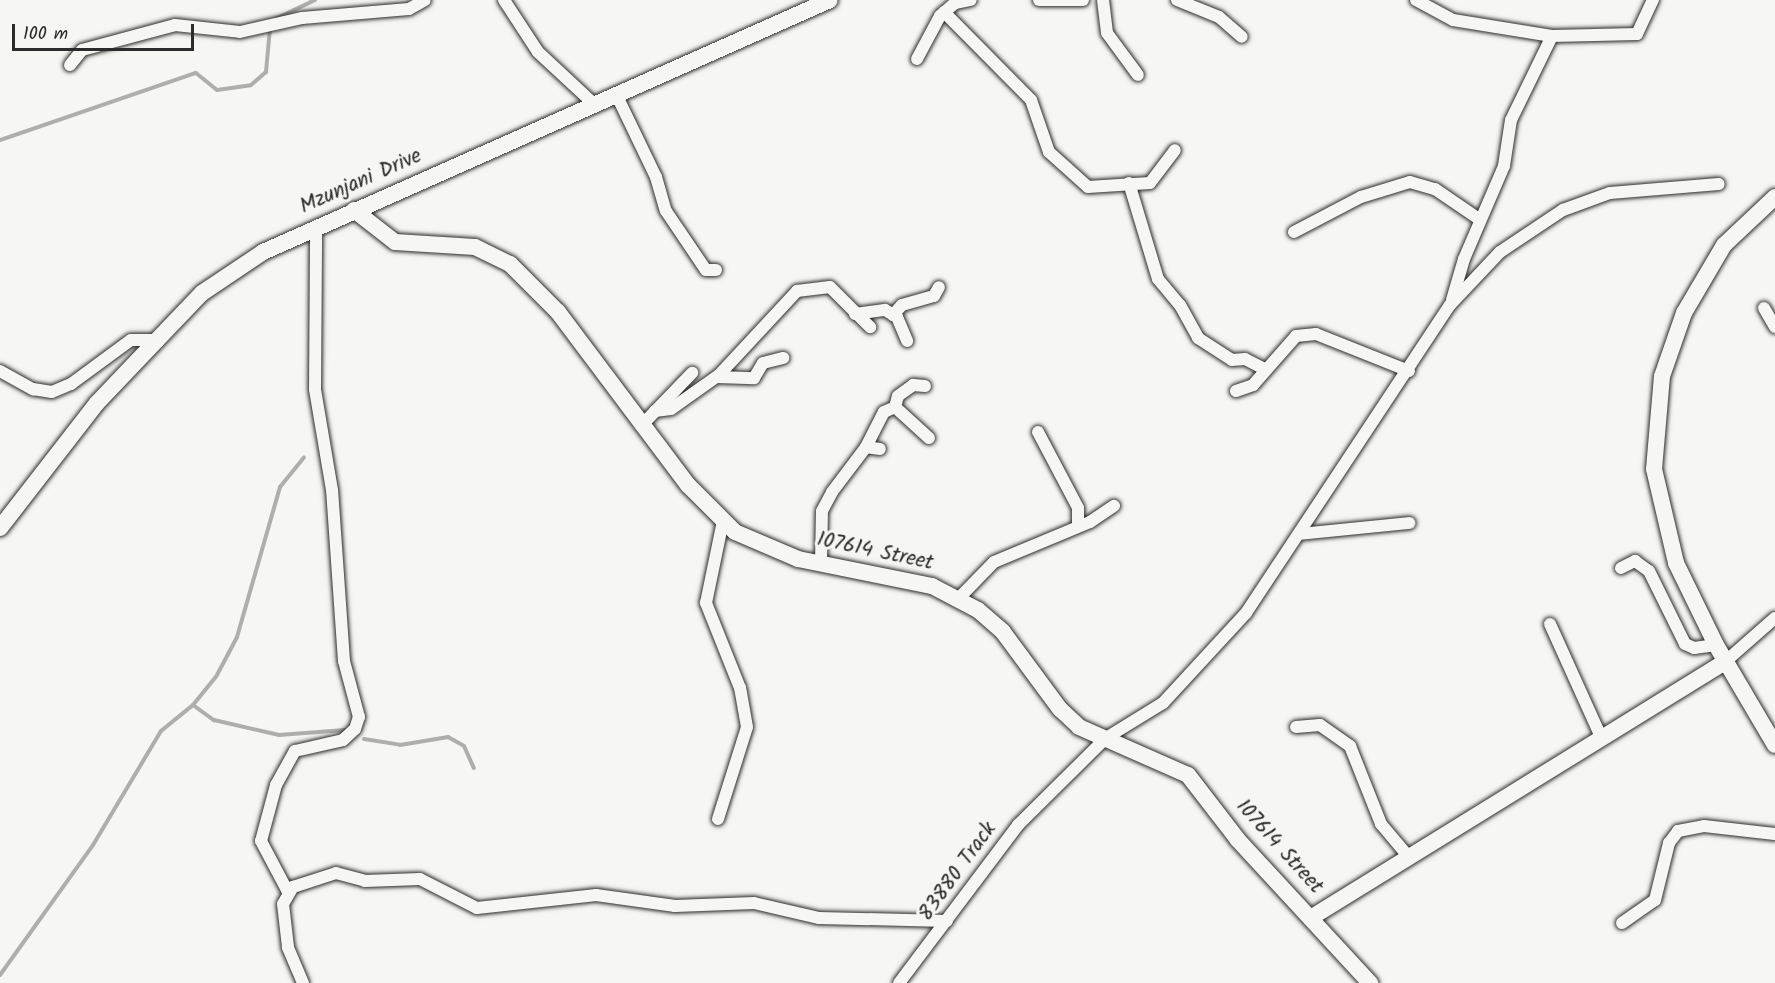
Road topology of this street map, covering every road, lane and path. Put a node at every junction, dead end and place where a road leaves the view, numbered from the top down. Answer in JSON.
{"nodes":[{"id":1,"x":424,"y":0,"type":"edge"},
{"id":2,"x":503,"y":0,"type":"edge"},
{"id":3,"x":830,"y":0,"type":"edge"},
{"id":4,"x":971,"y":0,"type":"edge"},
{"id":5,"x":1039,"y":0,"type":"edge"},
{"id":6,"x":1083,"y":0,"type":"edge"},
{"id":7,"x":1103,"y":0,"type":"edge"},
{"id":8,"x":1177,"y":0,"type":"edge"},
{"id":9,"x":1416,"y":0,"type":"edge"},
{"id":10,"x":1653,"y":0,"type":"edge"},
{"id":11,"x":803,"y":6,"type":"edge"},
{"id":12,"x":944,"y":12,"type":"junction"},
{"id":13,"x":1552,"y":36,"type":"junction"},
{"id":14,"x":1242,"y":37,"type":"dead end"},
{"id":15,"x":917,"y":59,"type":"dead end"},
{"id":16,"x":70,"y":65,"type":"dead end"},
{"id":17,"x":1138,"y":75,"type":"dead end"},
{"id":18,"x":617,"y":96,"type":"junction"},
{"id":19,"x":595,"y":105,"type":"junction"},
{"id":20,"x":1175,"y":150,"type":"dead end"},
{"id":21,"x":1129,"y":183,"type":"junction"},
{"id":22,"x":1719,"y":184,"type":"dead end"},
{"id":23,"x":1775,"y":197,"type":"edge"},
{"id":24,"x":354,"y":210,"type":"junction"},
{"id":25,"x":1479,"y":219,"type":"junction"},
{"id":26,"x":316,"y":226,"type":"junction"},
{"id":27,"x":1294,"y":232,"type":"dead end"},
{"id":28,"x":716,"y":270,"type":"dead end"},
{"id":29,"x":939,"y":287,"type":"dead end"},
{"id":30,"x":1450,"y":305,"type":"junction"},
{"id":31,"x":1764,"y":308,"type":"dead end"},
{"id":32,"x":855,"y":314,"type":"junction"},
{"id":33,"x":893,"y":315,"type":"junction"},
{"id":34,"x":870,"y":327,"type":"dead end"},
{"id":35,"x":1775,"y":327,"type":"edge"},
{"id":36,"x":157,"y":340,"type":"junction"},
{"id":37,"x":907,"y":341,"type":"dead end"},
{"id":38,"x":783,"y":357,"type":"dead end"},
{"id":39,"x":1263,"y":368,"type":"junction"},
{"id":40,"x":0,"y":371,"type":"edge"},
{"id":41,"x":1409,"y":372,"type":"junction"},
{"id":42,"x":692,"y":373,"type":"dead end"},
{"id":43,"x":717,"y":377,"type":"junction"},
{"id":44,"x":926,"y":386,"type":"dead end"},
{"id":45,"x":1236,"y":391,"type":"dead end"},
{"id":46,"x":895,"y":407,"type":"junction"},
{"id":47,"x":655,"y":411,"type":"junction"},
{"id":48,"x":641,"y":426,"type":"junction"},
{"id":49,"x":1038,"y":432,"type":"dead end"},
{"id":50,"x":929,"y":438,"type":"dead end"},
{"id":51,"x":866,"y":447,"type":"junction"},
{"id":52,"x":880,"y":449,"type":"dead end"},
{"id":53,"x":1114,"y":506,"type":"dead end"},
{"id":54,"x":723,"y":521,"type":"junction"},
{"id":55,"x":1410,"y":523,"type":"dead end"},
{"id":56,"x":1078,"y":525,"type":"junction"},
{"id":57,"x":0,"y":528,"type":"edge"},
{"id":58,"x":1299,"y":534,"type":"junction"},
{"id":59,"x":821,"y":562,"type":"junction"},
{"id":60,"x":1621,"y":568,"type":"dead end"},
{"id":61,"x":959,"y":598,"type":"junction"},
{"id":62,"x":1775,"y":618,"type":"edge"},
{"id":63,"x":1550,"y":624,"type":"dead end"},
{"id":64,"x":1716,"y":645,"type":"junction"},
{"id":65,"x":1726,"y":661,"type":"junction"},
{"id":66,"x":1296,"y":727,"type":"dead end"},
{"id":67,"x":1106,"y":738,"type":"junction"},
{"id":68,"x":1602,"y":739,"type":"junction"},
{"id":69,"x":1775,"y":745,"type":"edge"},
{"id":70,"x":718,"y":819,"type":"dead end"},
{"id":71,"x":1775,"y":834,"type":"edge"},
{"id":72,"x":1408,"y":856,"type":"junction"},
{"id":73,"x":288,"y":892,"type":"junction"},
{"id":74,"x":1312,"y":917,"type":"junction"},
{"id":75,"x":947,"y":921,"type":"junction"},
{"id":76,"x":1622,"y":923,"type":"dead end"},
{"id":77,"x":303,"y":983,"type":"edge"},
{"id":78,"x":899,"y":983,"type":"edge"},
{"id":79,"x":1370,"y":983,"type":"edge"}],
"edges":[{"from":1,"to":16,"type":"street"},
{"from":2,"to":19,"type":"street"},
{"from":3,"to":11,"type":"street","name":"Mzunjani Drive"},
{"from":4,"to":12,"type":"street"},
{"from":5,"to":6,"type":"street"},
{"from":7,"to":17,"type":"street"},
{"from":8,"to":14,"type":"street"},
{"from":9,"to":13,"type":"street"},
{"from":10,"to":13,"type":"street"},
{"from":11,"to":18,"type":"street","name":"Mzunjani Drive"},
{"from":12,"to":15,"type":"street"},
{"from":12,"to":21,"type":"street"},
{"from":13,"to":25,"type":"street"},
{"from":18,"to":19,"type":"street","name":"Mzunjani Drive"},
{"from":18,"to":28,"type":"street"},
{"from":19,"to":24,"type":"street","name":"Mzunjani Drive"},
{"from":20,"to":21,"type":"street"},
{"from":21,"to":39,"type":"street"},
{"from":22,"to":30,"type":"street"},
{"from":23,"to":64,"type":"street"},
{"from":24,"to":26,"type":"street","name":"Mzunjani Drive"},
{"from":24,"to":48,"type":"street","name":"107614 Street"},
{"from":25,"to":27,"type":"street"},
{"from":25,"to":30,"type":"street"},
{"from":26,"to":36,"type":"street","name":"Mzunjani Drive"},
{"from":26,"to":73,"type":"street"},
{"from":29,"to":33,"type":"street"},
{"from":30,"to":41,"type":"street","name":"83880 Track"},
{"from":31,"to":35,"type":"street"},
{"from":32,"to":33,"type":"street"},
{"from":32,"to":34,"type":"street"},
{"from":32,"to":43,"type":"street"},
{"from":33,"to":37,"type":"street"},
{"from":36,"to":40,"type":"street"},
{"from":36,"to":57,"type":"street","name":"Mzunjani Drive"},
{"from":38,"to":43,"type":"street"},
{"from":39,"to":41,"type":"street"},
{"from":39,"to":45,"type":"street"},
{"from":41,"to":58,"type":"street","name":"83880 Track"},
{"from":42,"to":47,"type":"street"},
{"from":43,"to":47,"type":"street"},
{"from":44,"to":46,"type":"street"},
{"from":46,"to":50,"type":"street"},
{"from":46,"to":51,"type":"street"},
{"from":47,"to":48,"type":"street"},
{"from":48,"to":54,"type":"street","name":"107614 Street"},
{"from":49,"to":56,"type":"street"},
{"from":51,"to":52,"type":"street"},
{"from":51,"to":59,"type":"street"},
{"from":53,"to":56,"type":"street"},
{"from":54,"to":59,"type":"street","name":"107614 Street"},
{"from":54,"to":70,"type":"street"},
{"from":55,"to":58,"type":"street"},
{"from":56,"to":61,"type":"street"},
{"from":58,"to":67,"type":"street","name":"83880 Track"},
{"from":59,"to":61,"type":"street","name":"107614 Street"},
{"from":60,"to":64,"type":"street"},
{"from":61,"to":67,"type":"street","name":"107614 Street"},
{"from":62,"to":65,"type":"street"},
{"from":63,"to":68,"type":"street"},
{"from":64,"to":65,"type":"street"},
{"from":65,"to":68,"type":"street"},
{"from":65,"to":69,"type":"street"},
{"from":66,"to":72,"type":"street"},
{"from":67,"to":74,"type":"street","name":"107614 Street"},
{"from":67,"to":75,"type":"street","name":"83880 Track"},
{"from":68,"to":72,"type":"street"},
{"from":71,"to":76,"type":"street"},
{"from":72,"to":74,"type":"street"},
{"from":73,"to":75,"type":"street"},
{"from":73,"to":77,"type":"street"},
{"from":74,"to":79,"type":"street","name":"107614 Street"},
{"from":75,"to":78,"type":"street","name":"83880 Track"}]}
